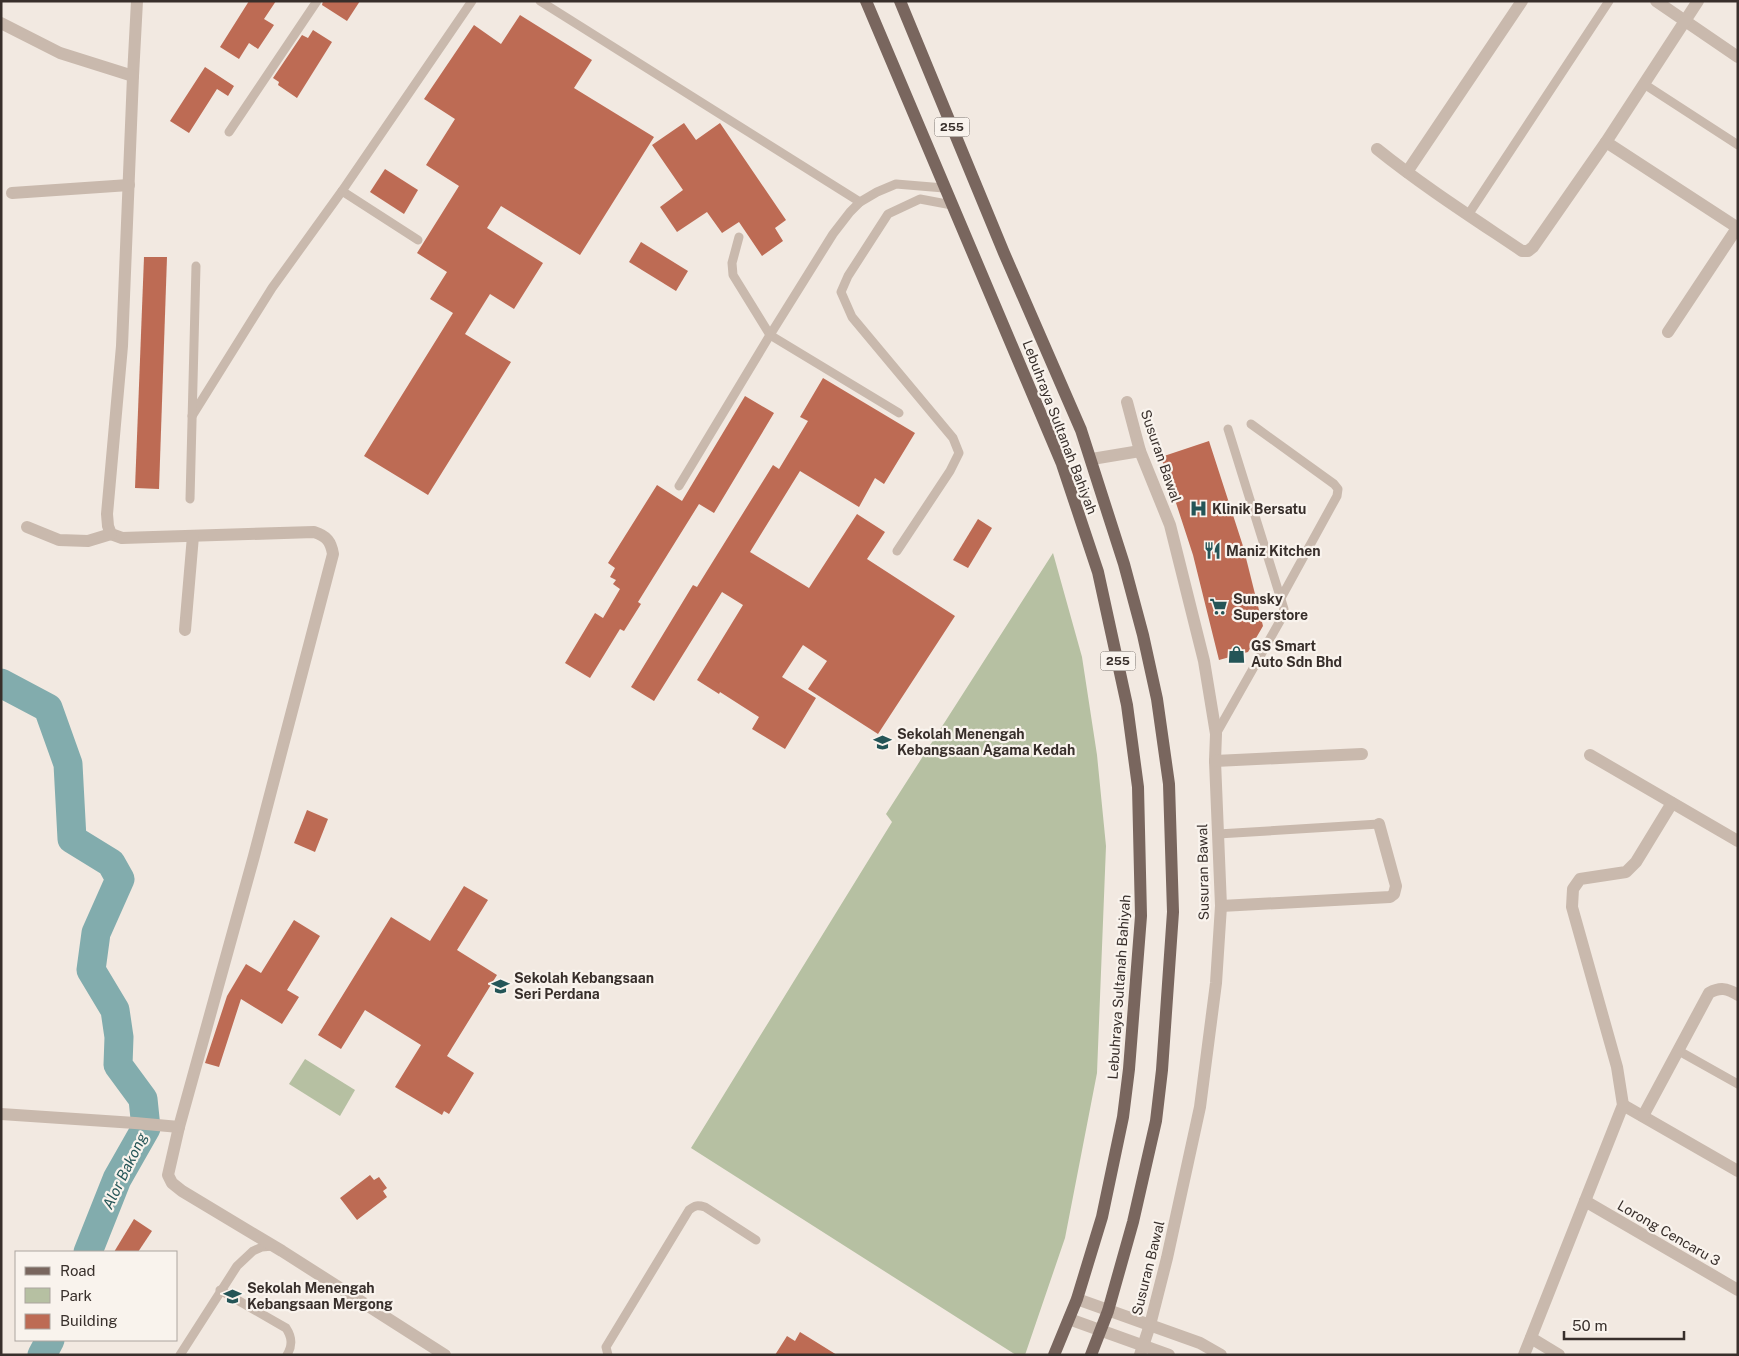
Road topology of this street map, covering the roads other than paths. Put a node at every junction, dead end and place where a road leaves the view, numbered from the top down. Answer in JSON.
{"nodes":[{"id":1,"x":137,"y":1,"type":"edge"},
{"id":2,"x":317,"y":1,"type":"edge"},
{"id":3,"x":472,"y":1,"type":"edge"},
{"id":4,"x":540,"y":1,"type":"edge"},
{"id":5,"x":866,"y":1,"type":"edge"},
{"id":6,"x":900,"y":1,"type":"edge"},
{"id":7,"x":1522,"y":1,"type":"edge"},
{"id":8,"x":1609,"y":1,"type":"edge"},
{"id":9,"x":1656,"y":1,"type":"edge"},
{"id":10,"x":1698,"y":1,"type":"edge"},
{"id":11,"x":1686,"y":21,"type":"junction"},
{"id":12,"x":1,"y":23,"type":"edge"},
{"id":13,"x":1738,"y":56,"type":"edge"},
{"id":14,"x":133,"y":76,"type":"junction"},
{"id":15,"x":1644,"y":84,"type":"junction"},
{"id":16,"x":229,"y":132,"type":"dead end"},
{"id":17,"x":1606,"y":142,"type":"junction"},
{"id":18,"x":1738,"y":145,"type":"edge"},
{"id":19,"x":1377,"y":149,"type":"dead end"},
{"id":20,"x":1406,"y":172,"type":"junction"},
{"id":21,"x":129,"y":185,"type":"junction"},
{"id":22,"x":944,"y":188,"type":"junction"},
{"id":23,"x":342,"y":191,"type":"junction"},
{"id":24,"x":12,"y":194,"type":"dead end"},
{"id":25,"x":860,"y":202,"type":"junction"},
{"id":26,"x":952,"y":205,"type":"junction"},
{"id":27,"x":1468,"y":215,"type":"junction"},
{"id":28,"x":1738,"y":228,"type":"edge"},
{"id":29,"x":739,"y":237,"type":"dead end"},
{"id":30,"x":418,"y":240,"type":"dead end"},
{"id":31,"x":196,"y":266,"type":"dead end"},
{"id":32,"x":1668,"y":332,"type":"dead end"},
{"id":33,"x":770,"y":335,"type":"junction"},
{"id":34,"x":1127,"y":402,"type":"dead end"},
{"id":35,"x":899,"y":414,"type":"dead end"},
{"id":36,"x":192,"y":416,"type":"junction"},
{"id":37,"x":1251,"y":424,"type":"dead end"},
{"id":38,"x":1228,"y":429,"type":"dead end"},
{"id":39,"x":1140,"y":451,"type":"junction"},
{"id":40,"x":1092,"y":459,"type":"junction"},
{"id":41,"x":679,"y":486,"type":"dead end"},
{"id":42,"x":190,"y":499,"type":"dead end"},
{"id":43,"x":27,"y":527,"type":"dead end"},
{"id":44,"x":111,"y":534,"type":"junction"},
{"id":45,"x":193,"y":536,"type":"junction"},
{"id":46,"x":896,"y":551,"type":"dead end"},
{"id":47,"x":1281,"y":598,"type":"junction"},
{"id":48,"x":185,"y":630,"type":"dead end"},
{"id":49,"x":1216,"y":734,"type":"junction"},
{"id":50,"x":1362,"y":754,"type":"dead end"},
{"id":51,"x":1590,"y":756,"type":"dead end"},
{"id":52,"x":1214,"y":761,"type":"junction"},
{"id":53,"x":1672,"y":803,"type":"junction"},
{"id":54,"x":1379,"y":824,"type":"joint"},
{"id":55,"x":1218,"y":834,"type":"junction"},
{"id":56,"x":1738,"y":840,"type":"edge"},
{"id":57,"x":1221,"y":906,"type":"junction"},
{"id":58,"x":1736,"y":990,"type":"edge"},
{"id":59,"x":1679,"y":1051,"type":"junction"},
{"id":60,"x":1738,"y":1084,"type":"edge"},
{"id":61,"x":1623,"y":1105,"type":"junction"},
{"id":62,"x":1,"y":1114,"type":"edge"},
{"id":63,"x":1643,"y":1116,"type":"junction"},
{"id":64,"x":179,"y":1127,"type":"junction"},
{"id":65,"x":1738,"y":1171,"type":"edge"},
{"id":66,"x":1585,"y":1202,"type":"junction"},
{"id":67,"x":756,"y":1240,"type":"dead end"},
{"id":68,"x":274,"y":1246,"type":"junction"},
{"id":69,"x":220,"y":1290,"type":"junction"},
{"id":70,"x":1738,"y":1290,"type":"edge"},
{"id":71,"x":1077,"y":1300,"type":"junction"},
{"id":72,"x":1108,"y":1311,"type":"junction"},
{"id":73,"x":1069,"y":1319,"type":"junction"},
{"id":74,"x":1150,"y":1326,"type":"junction"},
{"id":75,"x":1100,"y":1331,"type":"junction"},
{"id":76,"x":1531,"y":1338,"type":"junction"},
{"id":77,"x":1141,"y":1350,"type":"edge"},
{"id":78,"x":180,"y":1355,"type":"edge"},
{"id":79,"x":287,"y":1355,"type":"edge"},
{"id":80,"x":445,"y":1355,"type":"edge"},
{"id":81,"x":608,"y":1355,"type":"edge"},
{"id":82,"x":1054,"y":1355,"type":"edge"},
{"id":83,"x":1091,"y":1355,"type":"edge"},
{"id":84,"x":1169,"y":1355,"type":"edge"},
{"id":85,"x":1221,"y":1355,"type":"edge"},
{"id":86,"x":1524,"y":1355,"type":"edge"},
{"id":87,"x":1559,"y":1355,"type":"edge"}],
"edges":[{"from":1,"to":14,"type":"street"},
{"from":2,"to":16,"type":"lane"},
{"from":3,"to":23,"type":"lane"},
{"from":4,"to":25,"type":"lane"},
{"from":5,"to":22,"type":"main road","name":"Lebuhraya Sultanah Bahiyah","number":"255"},
{"from":6,"to":40,"type":"main road","name":"Lebuhraya Sultanah Bahiyah","number":"255"},
{"from":7,"to":20,"type":"street"},
{"from":8,"to":27,"type":"lane"},
{"from":9,"to":11,"type":"street"},
{"from":10,"to":11,"type":"street"},
{"from":11,"to":13,"type":"street"},
{"from":11,"to":15,"type":"street"},
{"from":12,"to":14,"type":"street"},
{"from":14,"to":21,"type":"street"},
{"from":15,"to":17,"type":"street"},
{"from":15,"to":18,"type":"lane"},
{"from":17,"to":27,"type":"street"},
{"from":17,"to":28,"type":"street"},
{"from":19,"to":20,"type":"street"},
{"from":20,"to":27,"type":"street"},
{"from":21,"to":24,"type":"street"},
{"from":21,"to":44,"type":"street"},
{"from":22,"to":25,"type":"lane"},
{"from":22,"to":26,"type":"main road","name":"Lebuhraya Sultanah Bahiyah","number":"255"},
{"from":23,"to":30,"type":"lane"},
{"from":23,"to":36,"type":"lane"},
{"from":25,"to":33,"type":"lane"},
{"from":26,"to":46,"type":"lane"},
{"from":26,"to":71,"type":"main road","name":"Lebuhraya Sultanah Bahiyah","number":"255"},
{"from":28,"to":32,"type":"street"},
{"from":29,"to":33,"type":"lane"},
{"from":31,"to":36,"type":"lane"},
{"from":33,"to":35,"type":"lane"},
{"from":33,"to":41,"type":"lane"},
{"from":34,"to":39,"type":"street","name":"Susuran Bawal"},
{"from":36,"to":42,"type":"lane"},
{"from":37,"to":47,"type":"lane"},
{"from":38,"to":47,"type":"lane"},
{"from":39,"to":40,"type":"street"},
{"from":39,"to":49,"type":"street","name":"Susuran Bawal"},
{"from":40,"to":72,"type":"main road","name":"Lebuhraya Sultanah Bahiyah","number":"255"},
{"from":43,"to":44,"type":"street"},
{"from":44,"to":45,"type":"street"},
{"from":45,"to":48,"type":"street"},
{"from":45,"to":64,"type":"street"},
{"from":47,"to":49,"type":"lane"},
{"from":49,"to":52,"type":"street","name":"Susuran Bawal"},
{"from":50,"to":52,"type":"street"},
{"from":51,"to":53,"type":"street"},
{"from":52,"to":55,"type":"street","name":"Susuran Bawal"},
{"from":53,"to":56,"type":"street"},
{"from":53,"to":61,"type":"street"},
{"from":54,"to":55,"type":"lane"},
{"from":54,"to":57,"type":"street"},
{"from":55,"to":57,"type":"street","name":"Susuran Bawal"},
{"from":57,"to":74,"type":"street","name":"Susuran Bawal"},
{"from":58,"to":59,"type":"street"},
{"from":59,"to":60,"type":"lane"},
{"from":59,"to":63,"type":"street"},
{"from":61,"to":63,"type":"street"},
{"from":61,"to":66,"type":"street"},
{"from":62,"to":64,"type":"street"},
{"from":63,"to":65,"type":"street"},
{"from":64,"to":68,"type":"street"},
{"from":66,"to":70,"type":"street","name":"Lorong Cencaru 3"},
{"from":66,"to":76,"type":"street"},
{"from":67,"to":81,"type":"lane"},
{"from":68,"to":69,"type":"lane"},
{"from":68,"to":80,"type":"street"},
{"from":69,"to":78,"type":"lane"},
{"from":69,"to":79,"type":"lane"},
{"from":71,"to":72,"type":"street"},
{"from":71,"to":73,"type":"main road","name":"Lebuhraya Sultanah Bahiyah","number":"255"},
{"from":72,"to":74,"type":"street"},
{"from":72,"to":75,"type":"main road","name":"Lebuhraya Sultanah Bahiyah","number":"255"},
{"from":73,"to":75,"type":"street"},
{"from":73,"to":82,"type":"main road","name":"Lebuhraya Sultanah Bahiyah","number":"255"},
{"from":74,"to":77,"type":"street","name":"Susuran Bawal"},
{"from":74,"to":85,"type":"street"},
{"from":75,"to":77,"type":"street"},
{"from":75,"to":83,"type":"main road","name":"Lebuhraya Sultanah Bahiyah","number":"255"},
{"from":76,"to":86,"type":"street"},
{"from":76,"to":87,"type":"street"},
{"from":77,"to":84,"type":"street"}]}
